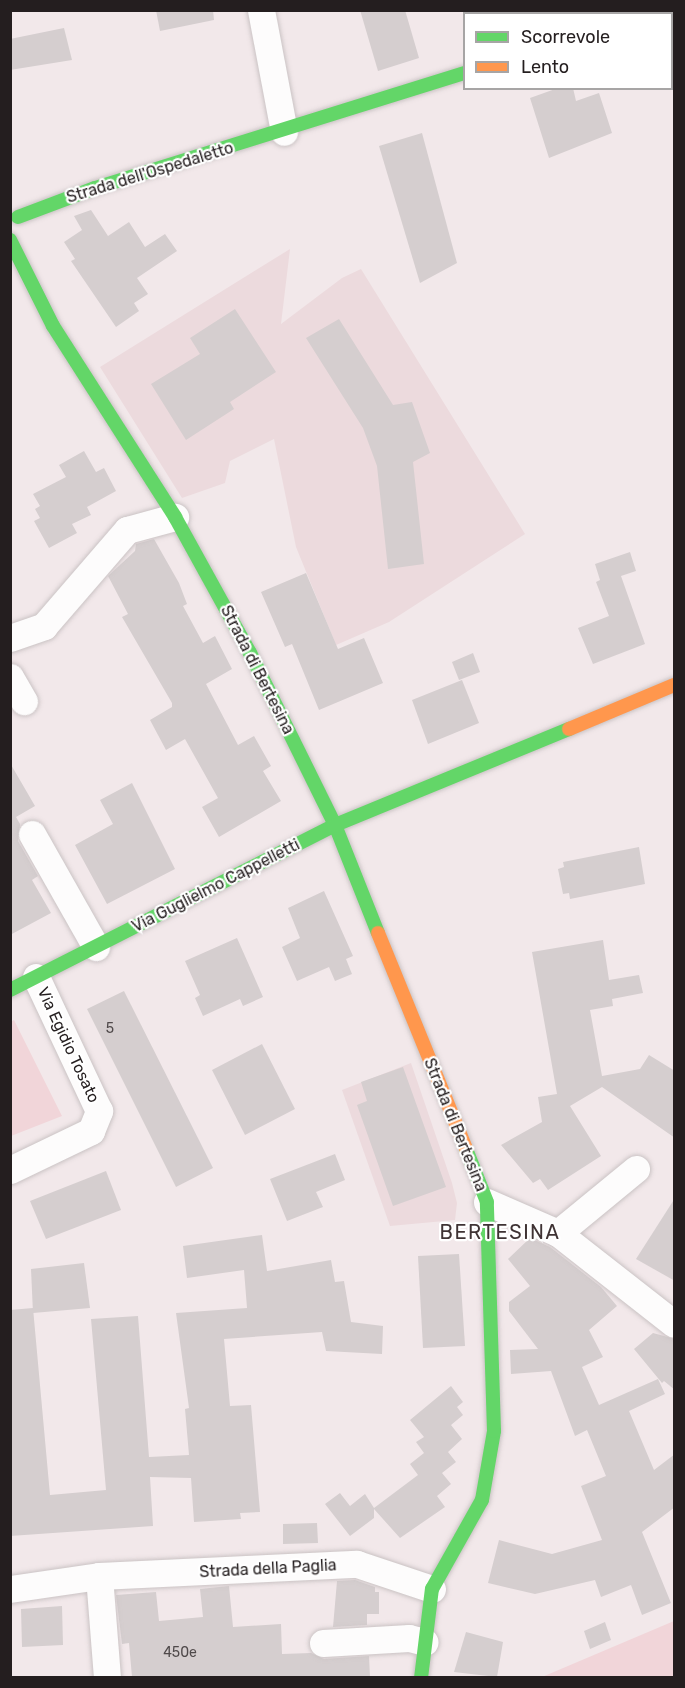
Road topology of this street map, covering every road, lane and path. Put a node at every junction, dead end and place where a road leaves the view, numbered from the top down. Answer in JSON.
{"nodes":[{"id":1,"x":261,"y":10,"type":"edge"},
{"id":2,"x":463,"y":74,"type":"edge"},
{"id":3,"x":284,"y":132,"type":"junction"},
{"id":4,"x":14,"y":212,"type":"edge"},
{"id":5,"x":10,"y":233,"type":"edge"},
{"id":6,"x":10,"y":240,"type":"edge"},
{"id":7,"x":175,"y":517,"type":"junction"},
{"id":8,"x":10,"y":638,"type":"edge"},
{"id":9,"x":10,"y":677,"type":"edge"},
{"id":10,"x":675,"y":685,"type":"edge"},
{"id":11,"x":24,"y":701,"type":"dead end"},
{"id":12,"x":335,"y":825,"type":"junction"},
{"id":13,"x":32,"y":834,"type":"dead end"},
{"id":14,"x":96,"y":947,"type":"junction"},
{"id":15,"x":36,"y":977,"type":"junction"},
{"id":16,"x":10,"y":990,"type":"edge"},
{"id":17,"x":636,"y":1169,"type":"dead end"},
{"id":18,"x":10,"y":1170,"type":"edge"},
{"id":19,"x":487,"y":1202,"type":"junction"},
{"id":20,"x":558,"y":1233,"type":"junction"},
{"id":21,"x":675,"y":1324,"type":"edge"},
{"id":22,"x":99,"y":1576,"type":"junction"},
{"id":23,"x":10,"y":1589,"type":"edge"},
{"id":24,"x":432,"y":1589,"type":"junction"},
{"id":25,"x":425,"y":1642,"type":"junction"},
{"id":26,"x":323,"y":1643,"type":"dead end"},
{"id":27,"x":106,"y":1677,"type":"edge"},
{"id":28,"x":421,"y":1677,"type":"edge"}],
"edges":[{"from":1,"to":3,"type":"street"},
{"from":2,"to":3,"type":"street","name":"Strada dell'Ospedaletto"},
{"from":3,"to":4,"type":"street","name":"Strada dell'Ospedaletto"},
{"from":4,"to":5,"type":"street"},
{"from":6,"to":7,"type":"street","name":"Strada di Bertesina"},
{"from":7,"to":8,"type":"street"},
{"from":7,"to":12,"type":"street","name":"Strada di Bertesina"},
{"from":9,"to":11,"type":"street"},
{"from":10,"to":12,"type":"street"},
{"from":12,"to":14,"type":"street","name":"Via Guglielmo Cappelletti"},
{"from":12,"to":19,"type":"street","name":"Strada di Bertesina"},
{"from":13,"to":14,"type":"street"},
{"from":14,"to":15,"type":"street","name":"Via Guglielmo Cappelletti"},
{"from":15,"to":16,"type":"street","name":"Via Guglielmo Cappelletti"},
{"from":15,"to":18,"type":"street","name":"Via Egidio Tosato"},
{"from":17,"to":20,"type":"street"},
{"from":19,"to":20,"type":"street"},
{"from":19,"to":24,"type":"street","name":"Strada di Bertesina"},
{"from":20,"to":21,"type":"street"},
{"from":22,"to":23,"type":"street","name":"Strada della Paglia"},
{"from":22,"to":24,"type":"street","name":"Strada della Paglia"},
{"from":22,"to":27,"type":"street"},
{"from":24,"to":25,"type":"street","name":"Strada di Bertesina"},
{"from":25,"to":26,"type":"street"},
{"from":25,"to":28,"type":"street","name":"Strada di Bertesina"}]}
